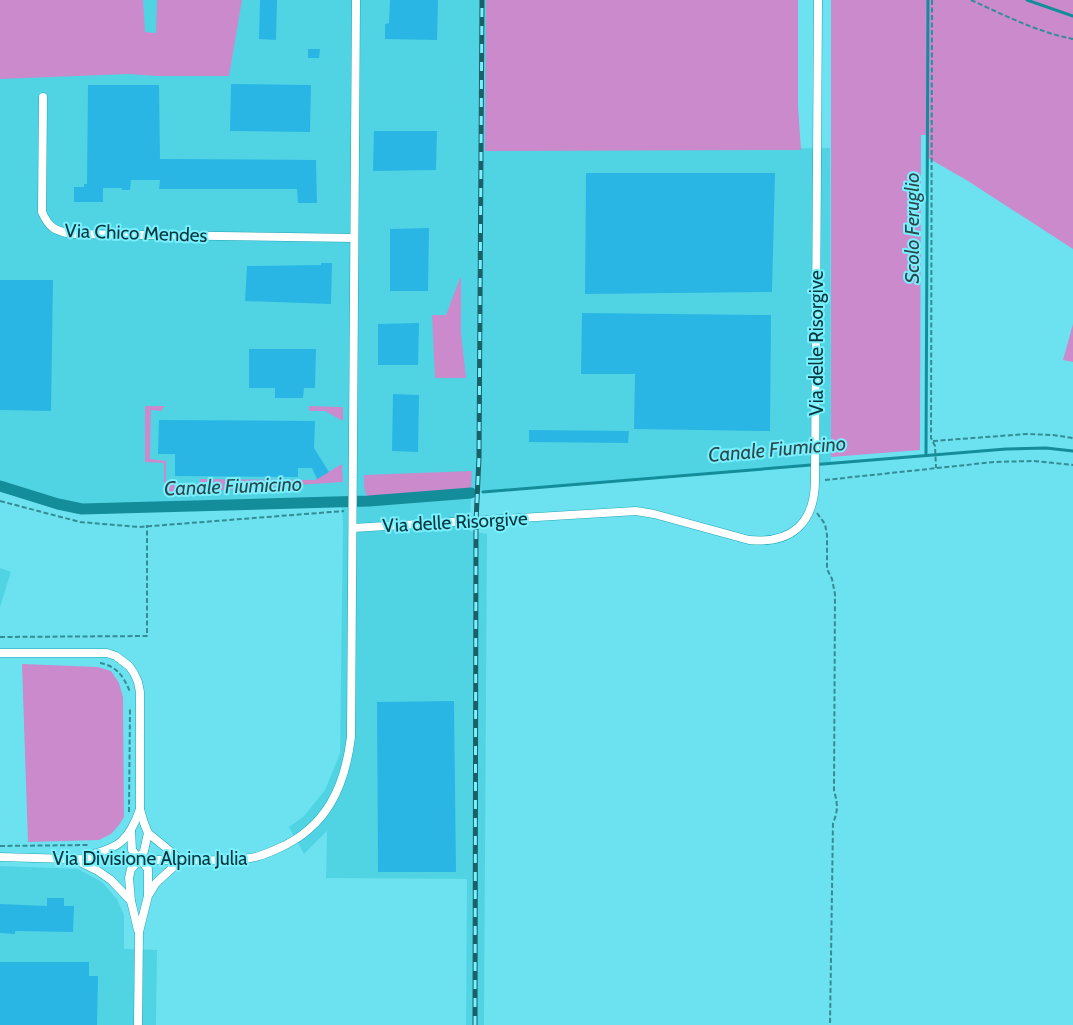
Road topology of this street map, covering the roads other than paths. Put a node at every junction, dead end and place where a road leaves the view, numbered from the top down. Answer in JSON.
{"nodes":[{"id":1,"x":356,"y":0,"type":"edge"},
{"id":2,"x":818,"y":0,"type":"edge"},
{"id":3,"x":42,"y":97,"type":"dead end"},
{"id":4,"x":354,"y":238,"type":"junction"},
{"id":5,"x":353,"y":528,"type":"junction"},
{"id":6,"x":0,"y":653,"type":"edge"},
{"id":7,"x":140,"y":809,"type":"junction"},
{"id":8,"x":131,"y":831,"type":"junction"},
{"id":9,"x":148,"y":834,"type":"junction"},
{"id":10,"x":0,"y":858,"type":"edge"},
{"id":11,"x":74,"y":859,"type":"junction"},
{"id":12,"x":139,"y":860,"type":"junction"},
{"id":13,"x":180,"y":860,"type":"junction"},
{"id":14,"x":148,"y":896,"type":"junction"},
{"id":15,"x":131,"y":901,"type":"junction"},
{"id":16,"x":138,"y":932,"type":"junction"},
{"id":17,"x":138,"y":1025,"type":"edge"}],
"edges":[{"from":1,"to":4,"type":"street"},
{"from":2,"to":5,"type":"street","name":"Via delle Risorgive"},
{"from":3,"to":4,"type":"street","name":"Via Chico Mendes"},
{"from":4,"to":5,"type":"street"},
{"from":5,"to":13,"type":"street","name":"Via Divisione Alpina Julia"},
{"from":6,"to":7,"type":"street"},
{"from":7,"to":8,"type":"street"},
{"from":7,"to":9,"type":"street"},
{"from":8,"to":11,"type":"street"},
{"from":8,"to":12,"type":"street"},
{"from":9,"to":12,"type":"street"},
{"from":9,"to":13,"type":"street"},
{"from":10,"to":11,"type":"street","name":"Via Divisione Alpina Julia"},
{"from":11,"to":12,"type":"street","name":"Via Divisione Alpina Julia"},
{"from":11,"to":15,"type":"street"},
{"from":12,"to":13,"type":"street","name":"Via Divisione Alpina Julia"},
{"from":12,"to":14,"type":"street"},
{"from":12,"to":15,"type":"street"},
{"from":13,"to":14,"type":"street"},
{"from":14,"to":16,"type":"street"},
{"from":15,"to":16,"type":"street"},
{"from":16,"to":17,"type":"street"}]}
